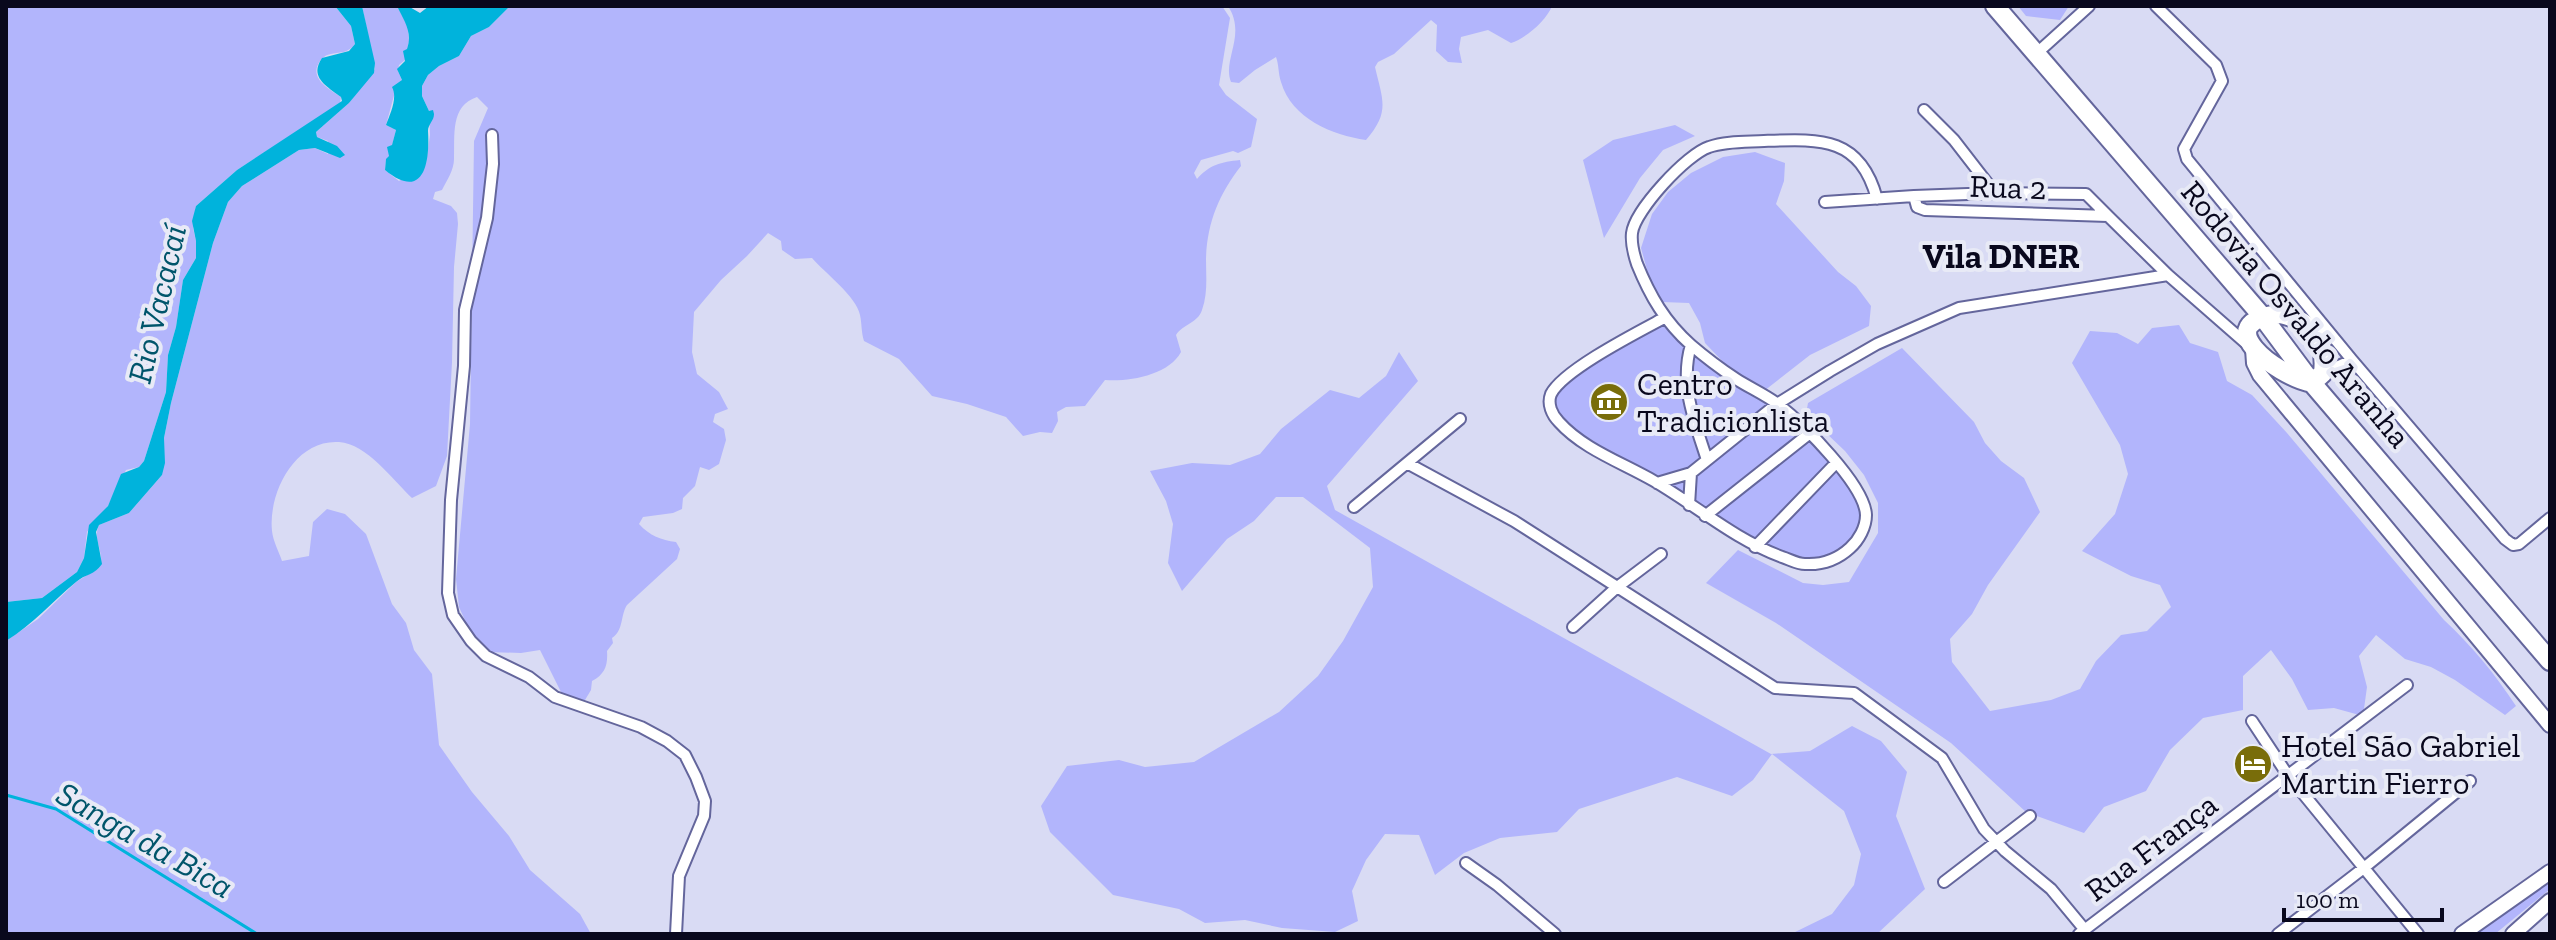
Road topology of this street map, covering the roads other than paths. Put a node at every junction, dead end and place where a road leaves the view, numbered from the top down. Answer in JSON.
{"nodes":[{"id":1,"x":1995,"y":6,"type":"edge"},
{"id":2,"x":2089,"y":6,"type":"edge"},
{"id":3,"x":2156,"y":6,"type":"edge"},
{"id":4,"x":2037,"y":53,"type":"junction"},
{"id":5,"x":1924,"y":110,"type":"dead end"},
{"id":6,"x":492,"y":135,"type":"dead end"},
{"id":7,"x":1995,"y":193,"type":"junction"},
{"id":8,"x":1914,"y":196,"type":"junction"},
{"id":9,"x":1877,"y":199,"type":"junction"},
{"id":10,"x":1825,"y":202,"type":"dead end"},
{"id":11,"x":2108,"y":216,"type":"junction"},
{"id":12,"x":2168,"y":275,"type":"junction"},
{"id":13,"x":2262,"y":316,"type":"junction"},
{"id":14,"x":1664,"y":318,"type":"junction"},
{"id":15,"x":2319,"y":328,"type":"junction"},
{"id":16,"x":1691,"y":345,"type":"junction"},
{"id":17,"x":2253,"y":349,"type":"junction"},
{"id":18,"x":2352,"y":360,"type":"junction"},
{"id":19,"x":2317,"y":378,"type":"junction"},
{"id":20,"x":1777,"y":404,"type":"junction"},
{"id":21,"x":1460,"y":419,"type":"dead end"},
{"id":22,"x":1810,"y":433,"type":"junction"},
{"id":23,"x":1707,"y":460,"type":"junction"},
{"id":24,"x":1407,"y":463,"type":"junction"},
{"id":25,"x":1836,"y":463,"type":"junction"},
{"id":26,"x":1691,"y":473,"type":"junction"},
{"id":27,"x":1657,"y":483,"type":"junction"},
{"id":28,"x":1689,"y":505,"type":"junction"},
{"id":29,"x":1354,"y":507,"type":"dead end"},
{"id":30,"x":1705,"y":516,"type":"junction"},
{"id":31,"x":2550,"y":518,"type":"edge"},
{"id":32,"x":1755,"y":547,"type":"junction"},
{"id":33,"x":1661,"y":554,"type":"dead end"},
{"id":34,"x":1616,"y":588,"type":"junction"},
{"id":35,"x":1573,"y":627,"type":"dead end"},
{"id":36,"x":2550,"y":661,"type":"edge"},
{"id":37,"x":2407,"y":685,"type":"dead end"},
{"id":38,"x":2252,"y":721,"type":"dead end"},
{"id":39,"x":2550,"y":725,"type":"edge"},
{"id":40,"x":2287,"y":774,"type":"junction"},
{"id":41,"x":2470,"y":781,"type":"dead end"},
{"id":42,"x":2030,"y":816,"type":"dead end"},
{"id":43,"x":1996,"y":842,"type":"junction"},
{"id":44,"x":1466,"y":863,"type":"dead end"},
{"id":45,"x":2365,"y":867,"type":"junction"},
{"id":46,"x":2550,"y":872,"type":"edge"},
{"id":47,"x":1944,"y":882,"type":"dead end"},
{"id":48,"x":2550,"y":901,"type":"edge"},
{"id":49,"x":2082,"y":932,"type":"edge"},
{"id":50,"x":676,"y":934,"type":"edge"},
{"id":51,"x":1555,"y":934,"type":"edge"},
{"id":52,"x":2278,"y":934,"type":"edge"},
{"id":53,"x":2418,"y":934,"type":"edge"},
{"id":54,"x":2462,"y":934,"type":"edge"},
{"id":55,"x":2513,"y":934,"type":"edge"}],
"edges":[{"from":1,"to":4,"type":"highway","name":"Rodovia Osvaldo Aranha"},
{"from":2,"to":4,"type":"street"},
{"from":3,"to":15,"type":"street"},
{"from":4,"to":13,"type":"highway","name":"Rodovia Osvaldo Aranha"},
{"from":5,"to":7,"type":"street"},
{"from":6,"to":50,"type":"street"},
{"from":7,"to":8,"type":"street","name":"Rua 2"},
{"from":7,"to":11,"type":"street","name":"Rua 2"},
{"from":8,"to":9,"type":"street","name":"Rua 2"},
{"from":8,"to":11,"type":"street","name":"Rua 2"},
{"from":9,"to":10,"type":"street","name":"Rua 2"},
{"from":9,"to":14,"type":"street"},
{"from":11,"to":12,"type":"street","name":"Rua 2"},
{"from":12,"to":17,"type":"street","name":"Rua 2"},
{"from":12,"to":20,"type":"street"},
{"from":13,"to":15,"type":"highway"},
{"from":13,"to":17,"type":"highway"},
{"from":13,"to":19,"type":"highway","name":"Rodovia Osvaldo Aranha"},
{"from":14,"to":16,"type":"street"},
{"from":14,"to":27,"type":"street"},
{"from":15,"to":18,"type":"street"},
{"from":15,"to":19,"type":"highway"},
{"from":16,"to":20,"type":"street"},
{"from":16,"to":23,"type":"street"},
{"from":17,"to":19,"type":"highway"},
{"from":17,"to":39,"type":"street"},
{"from":18,"to":19,"type":"street"},
{"from":18,"to":31,"type":"street"},
{"from":19,"to":36,"type":"highway","name":"Rodovia Osvaldo Aranha"},
{"from":20,"to":22,"type":"street"},
{"from":20,"to":23,"type":"street"},
{"from":21,"to":24,"type":"street"},
{"from":22,"to":25,"type":"street"},
{"from":22,"to":30,"type":"street"},
{"from":23,"to":26,"type":"street"},
{"from":24,"to":29,"type":"street"},
{"from":24,"to":34,"type":"street"},
{"from":25,"to":32,"type":"street"},
{"from":25,"to":32,"type":"street"},
{"from":26,"to":27,"type":"street"},
{"from":26,"to":28,"type":"street"},
{"from":27,"to":28,"type":"street"},
{"from":28,"to":30,"type":"street"},
{"from":30,"to":32,"type":"street"},
{"from":33,"to":34,"type":"street"},
{"from":34,"to":35,"type":"street"},
{"from":34,"to":43,"type":"street"},
{"from":37,"to":40,"type":"street","name":"Rua França"},
{"from":38,"to":40,"type":"street"},
{"from":40,"to":45,"type":"street"},
{"from":40,"to":49,"type":"street","name":"Rua França"},
{"from":41,"to":45,"type":"street"},
{"from":42,"to":43,"type":"street"},
{"from":43,"to":47,"type":"street"},
{"from":43,"to":49,"type":"street"},
{"from":44,"to":51,"type":"street"},
{"from":45,"to":52,"type":"street"},
{"from":45,"to":53,"type":"street"},
{"from":46,"to":54,"type":"street"},
{"from":48,"to":55,"type":"street"}]}
